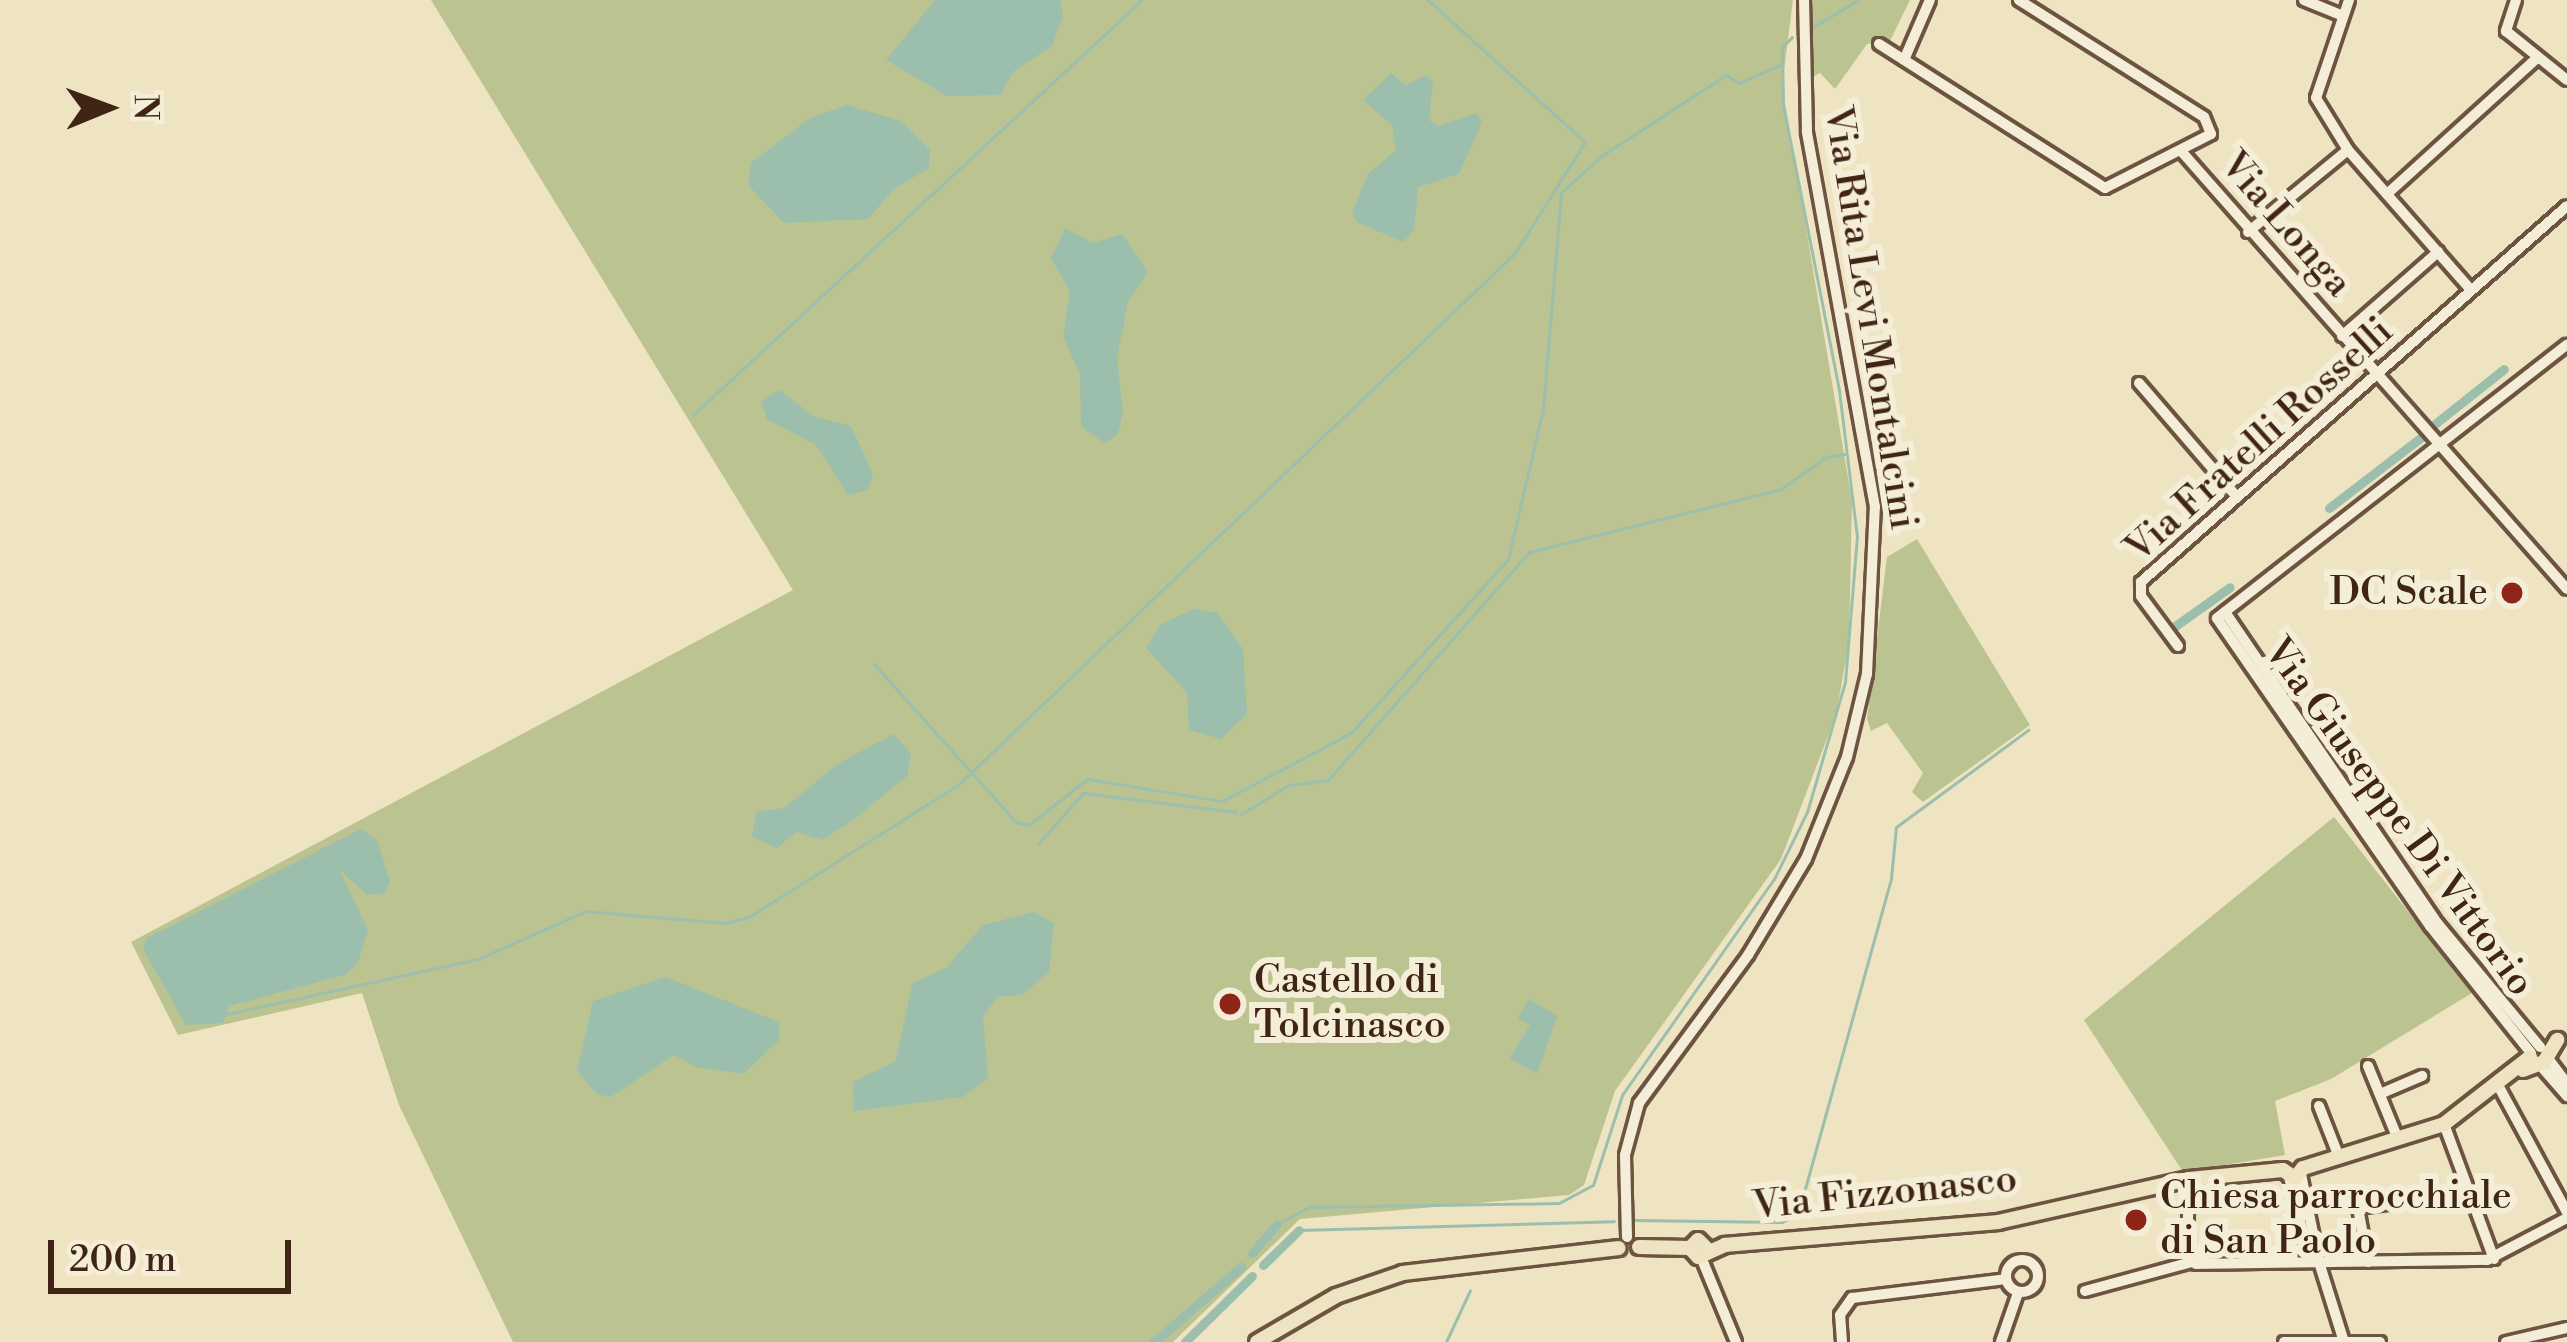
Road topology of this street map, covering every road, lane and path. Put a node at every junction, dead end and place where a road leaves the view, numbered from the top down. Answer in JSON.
{"nodes":[{"id":1,"x":1804,"y":0,"type":"edge"},
{"id":2,"x":1930,"y":0,"type":"edge"},
{"id":3,"x":2304,"y":0,"type":"edge"},
{"id":4,"x":2349,"y":0,"type":"edge"},
{"id":5,"x":2516,"y":0,"type":"edge"},
{"id":6,"x":2026,"y":2,"type":"edge"},
{"id":7,"x":2343,"y":16,"type":"junction"},
{"id":8,"x":1879,"y":44,"type":"dead end"},
{"id":9,"x":2537,"y":58,"type":"junction"},
{"id":10,"x":1904,"y":60,"type":"junction"},
{"id":11,"x":2567,"y":80,"type":"edge"},
{"id":12,"x":2348,"y":150,"type":"junction"},
{"id":13,"x":2182,"y":152,"type":"junction"},
{"id":14,"x":2386,"y":194,"type":"junction"},
{"id":15,"x":2567,"y":206,"type":"edge"},
{"id":16,"x":2248,"y":232,"type":"junction"},
{"id":17,"x":2438,"y":252,"type":"junction"},
{"id":18,"x":2470,"y":290,"type":"junction"},
{"id":19,"x":2342,"y":336,"type":"junction"},
{"id":20,"x":2567,"y":345,"type":"edge"},
{"id":21,"x":2376,"y":376,"type":"junction"},
{"id":22,"x":2139,"y":383,"type":"dead end"},
{"id":23,"x":2439,"y":445,"type":"junction"},
{"id":24,"x":2237,"y":497,"type":"junction"},
{"id":25,"x":2567,"y":590,"type":"edge"},
{"id":26,"x":2178,"y":646,"type":"dead end"},
{"id":27,"x":2562,"y":1036,"type":"edge"},
{"id":28,"x":2539,"y":1055,"type":"junction"},
{"id":29,"x":2368,"y":1066,"type":"dead end"},
{"id":30,"x":2422,"y":1076,"type":"dead end"},
{"id":31,"x":2567,"y":1084,"type":"edge"},
{"id":32,"x":2499,"y":1087,"type":"junction"},
{"id":33,"x":2380,"y":1094,"type":"junction"},
{"id":34,"x":2567,"y":1096,"type":"edge"},
{"id":35,"x":2319,"y":1106,"type":"dead end"},
{"id":36,"x":2444,"y":1124,"type":"junction"},
{"id":37,"x":2398,"y":1139,"type":"junction"},
{"id":38,"x":2338,"y":1157,"type":"junction"},
{"id":39,"x":2294,"y":1172,"type":"junction"},
{"id":40,"x":2189,"y":1179,"type":"junction"},
{"id":41,"x":2473,"y":1192,"type":"junction"},
{"id":42,"x":2567,"y":1215,"type":"edge"},
{"id":43,"x":1628,"y":1240,"type":"junction"},
{"id":44,"x":1699,"y":1251,"type":"junction"},
{"id":45,"x":2494,"y":1259,"type":"junction"},
{"id":46,"x":2192,"y":1262,"type":"junction"},
{"id":47,"x":2318,"y":1262,"type":"junction"},
{"id":48,"x":2368,"y":1262,"type":"junction"},
{"id":49,"x":2006,"y":1279,"type":"junction"},
{"id":50,"x":2085,"y":1291,"type":"dead end"},
{"id":51,"x":2018,"y":1292,"type":"junction"},
{"id":52,"x":2567,"y":1328,"type":"edge"},
{"id":53,"x":1257,"y":1342,"type":"edge"},
{"id":54,"x":1736,"y":1342,"type":"edge"},
{"id":55,"x":1842,"y":1342,"type":"edge"},
{"id":56,"x":2001,"y":1342,"type":"edge"},
{"id":57,"x":2284,"y":1342,"type":"edge"},
{"id":58,"x":2344,"y":1342,"type":"edge"},
{"id":59,"x":2380,"y":1342,"type":"edge"},
{"id":60,"x":2506,"y":1342,"type":"edge"}],
"edges":[{"from":1,"to":43,"type":"street","name":"Via Rita Levi Montalcini"},
{"from":2,"to":10,"type":"street"},
{"from":3,"to":7,"type":"street"},
{"from":4,"to":7,"type":"street"},
{"from":5,"to":9,"type":"street"},
{"from":6,"to":13,"type":"street"},
{"from":7,"to":12,"type":"street"},
{"from":8,"to":10,"type":"street"},
{"from":9,"to":11,"type":"street"},
{"from":9,"to":14,"type":"street"},
{"from":10,"to":13,"type":"street"},
{"from":12,"to":14,"type":"street"},
{"from":12,"to":16,"type":"street"},
{"from":13,"to":16,"type":"street","name":"Via Longa"},
{"from":14,"to":17,"type":"street"},
{"from":15,"to":18,"type":"street","name":"Via Fratelli Rosselli"},
{"from":16,"to":19,"type":"street","name":"Via Longa"},
{"from":17,"to":18,"type":"street"},
{"from":17,"to":19,"type":"street"},
{"from":18,"to":21,"type":"street","name":"Via Fratelli Rosselli"},
{"from":19,"to":21,"type":"street","name":"Via Longa"},
{"from":20,"to":23,"type":"street"},
{"from":21,"to":23,"type":"street","name":"Via Longa"},
{"from":21,"to":24,"type":"street","name":"Via Fratelli Rosselli"},
{"from":22,"to":24,"type":"street"},
{"from":23,"to":25,"type":"street","name":"Via Longa"},
{"from":23,"to":28,"type":"street","name":"Via Giuseppe Di Vittorio"},
{"from":24,"to":26,"type":"street","name":"Via Fratelli Rosselli"},
{"from":27,"to":28,"type":"main road","name":"Via Fizzonasco"},
{"from":28,"to":31,"type":"street"},
{"from":28,"to":32,"type":"main road","name":"Via Fizzonasco"},
{"from":28,"to":34,"type":"street"},
{"from":29,"to":33,"type":"street"},
{"from":30,"to":33,"type":"street"},
{"from":32,"to":36,"type":"main road","name":"Via Fizzonasco"},
{"from":32,"to":42,"type":"street"},
{"from":33,"to":37,"type":"street"},
{"from":35,"to":38,"type":"street"},
{"from":36,"to":37,"type":"main road","name":"Via Fizzonasco"},
{"from":36,"to":41,"type":"street"},
{"from":37,"to":38,"type":"main road","name":"Via Fizzonasco"},
{"from":38,"to":39,"type":"main road","name":"Via Fizzonasco"},
{"from":39,"to":40,"type":"main road","name":"Via Fizzonasco"},
{"from":39,"to":47,"type":"street"},
{"from":40,"to":44,"type":"main road","name":"Via Fizzonasco"},
{"from":40,"to":46,"type":"street"},
{"from":41,"to":45,"type":"street"},
{"from":41,"to":48,"type":"street"},
{"from":42,"to":45,"type":"street"},
{"from":43,"to":44,"type":"main road","name":"Via Fizzonasco"},
{"from":43,"to":53,"type":"main road","name":"Via Fizzonasco"},
{"from":44,"to":54,"type":"street"},
{"from":45,"to":48,"type":"street"},
{"from":46,"to":47,"type":"street"},
{"from":46,"to":50,"type":"street"},
{"from":47,"to":48,"type":"street"},
{"from":47,"to":58,"type":"street"},
{"from":49,"to":51,"type":"street"},
{"from":49,"to":51,"type":"street"},
{"from":49,"to":55,"type":"street"},
{"from":51,"to":56,"type":"street"},
{"from":52,"to":60,"type":"street"},
{"from":57,"to":58,"type":"street"},
{"from":58,"to":59,"type":"street"}]}
